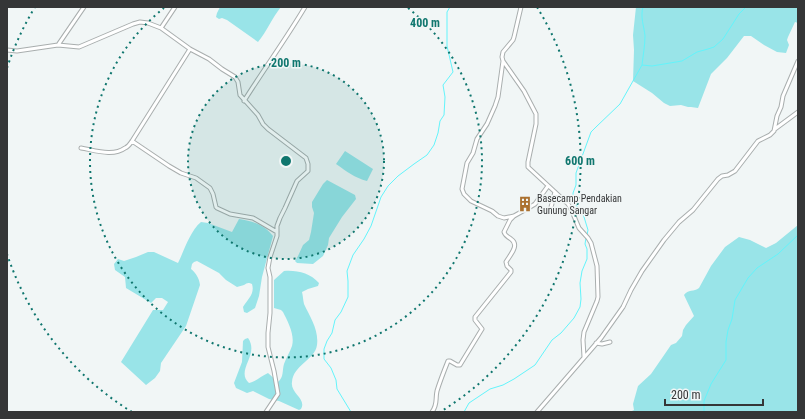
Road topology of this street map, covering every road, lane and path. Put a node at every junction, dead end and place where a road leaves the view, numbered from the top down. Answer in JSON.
{"nodes":[{"id":1,"x":84,"y":7,"type":"edge"},
{"id":2,"x":175,"y":7,"type":"edge"},
{"id":3,"x":305,"y":7,"type":"edge"},
{"id":4,"x":521,"y":7,"type":"edge"},
{"id":5,"x":161,"y":28,"type":"junction"},
{"id":6,"x":58,"y":45,"type":"junction"},
{"id":7,"x":190,"y":49,"type":"junction"},
{"id":8,"x":7,"y":50,"type":"edge"},
{"id":9,"x":503,"y":61,"type":"junction"},
{"id":10,"x":798,"y":61,"type":"edge"},
{"id":11,"x":244,"y":101,"type":"junction"},
{"id":12,"x":798,"y":112,"type":"edge"},
{"id":13,"x":775,"y":129,"type":"junction"},
{"id":14,"x":132,"y":142,"type":"junction"},
{"id":15,"x":81,"y":148,"type":"dead end"},
{"id":16,"x":548,"y":186,"type":"junction"},
{"id":17,"x":555,"y":192,"type":"junction"},
{"id":18,"x":550,"y":212,"type":"dead end"},
{"id":19,"x":514,"y":216,"type":"junction"},
{"id":20,"x":277,"y":232,"type":"junction"},
{"id":21,"x":610,"y":342,"type":"dead end"},
{"id":22,"x":596,"y":343,"type":"junction"},
{"id":23,"x":584,"y":357,"type":"junction"},
{"id":24,"x":266,"y":412,"type":"edge"},
{"id":25,"x":432,"y":412,"type":"edge"},
{"id":26,"x":537,"y":412,"type":"edge"}],
"edges":[{"from":1,"to":6,"type":"street"},
{"from":2,"to":5,"type":"street"},
{"from":3,"to":11,"type":"street"},
{"from":4,"to":9,"type":"street"},
{"from":5,"to":6,"type":"street"},
{"from":5,"to":7,"type":"street"},
{"from":6,"to":8,"type":"street"},
{"from":7,"to":11,"type":"street"},
{"from":7,"to":14,"type":"street"},
{"from":9,"to":16,"type":"street"},
{"from":9,"to":19,"type":"street"},
{"from":10,"to":13,"type":"street"},
{"from":11,"to":20,"type":"street"},
{"from":12,"to":13,"type":"street"},
{"from":13,"to":22,"type":"street"},
{"from":14,"to":15,"type":"street"},
{"from":14,"to":20,"type":"street"},
{"from":16,"to":17,"type":"street"},
{"from":16,"to":19,"type":"street"},
{"from":17,"to":18,"type":"street"},
{"from":17,"to":23,"type":"street"},
{"from":19,"to":25,"type":"street"},
{"from":20,"to":24,"type":"street"},
{"from":21,"to":22,"type":"street"},
{"from":22,"to":23,"type":"street"},
{"from":23,"to":26,"type":"street"}]}
